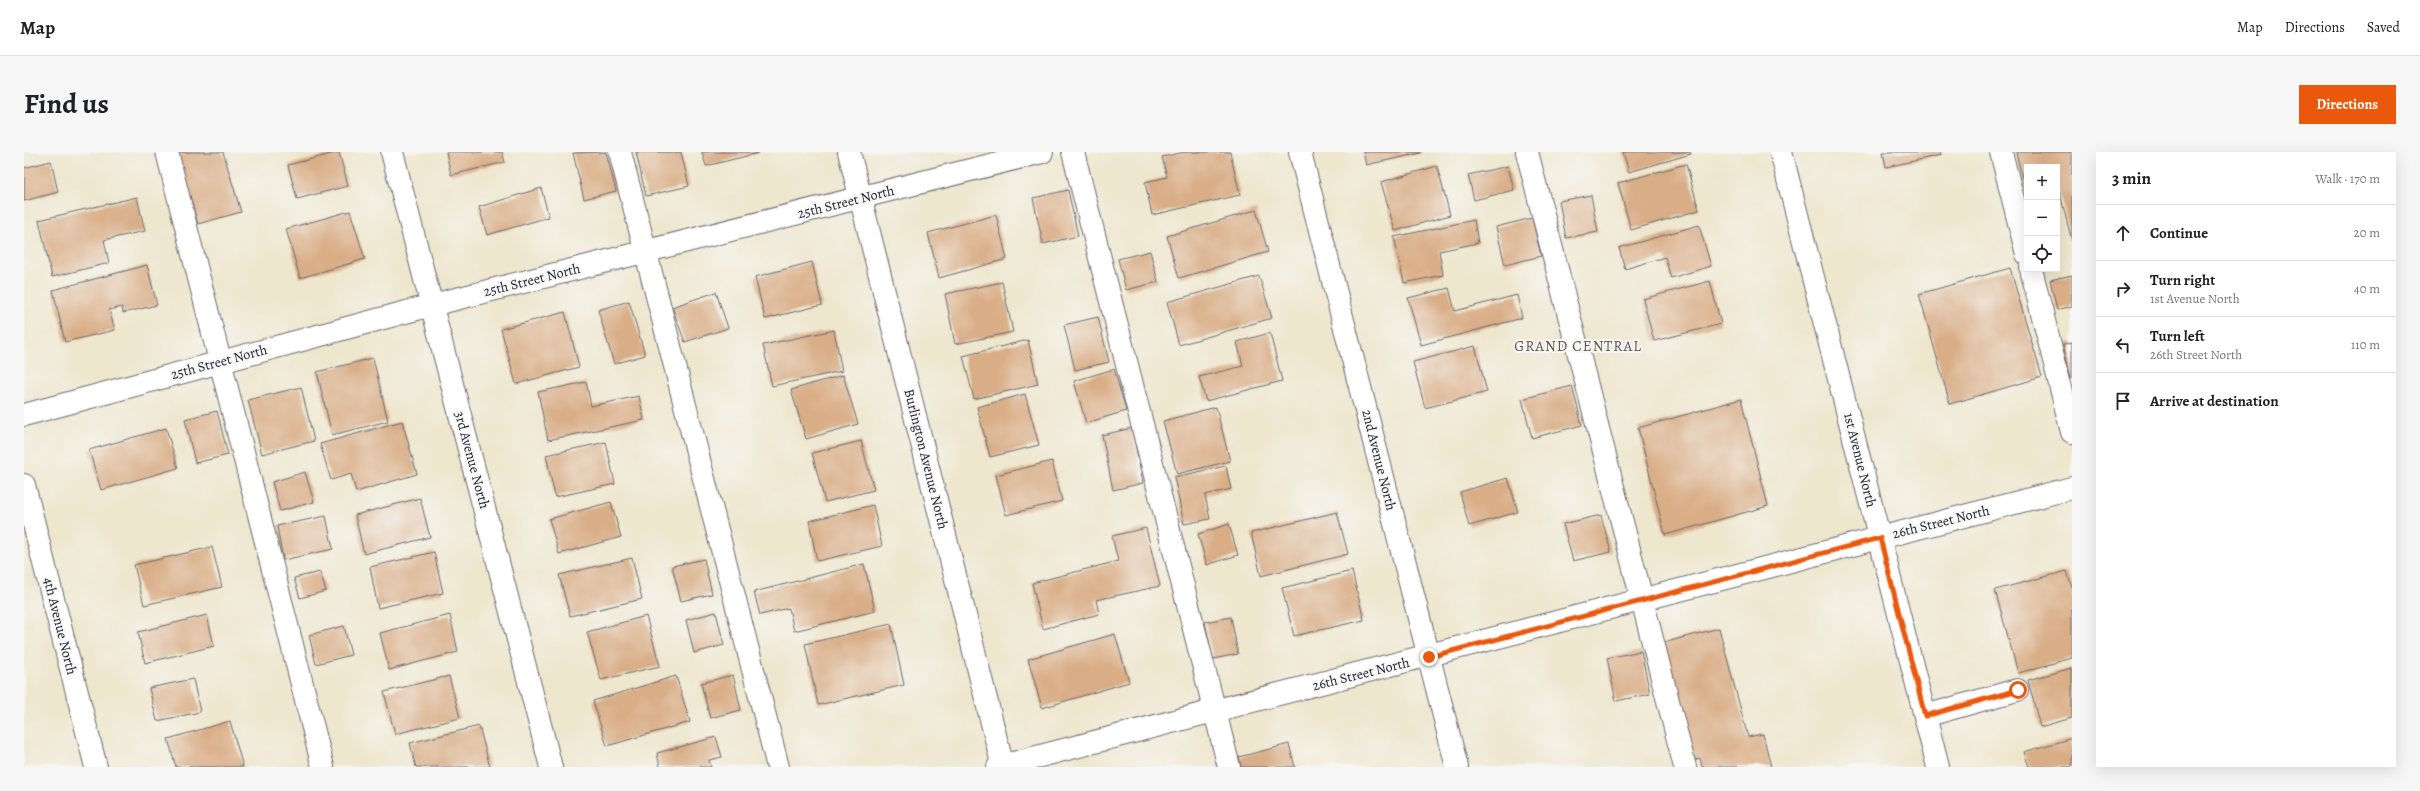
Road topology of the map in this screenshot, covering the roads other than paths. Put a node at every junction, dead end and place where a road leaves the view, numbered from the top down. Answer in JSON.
{"nodes":[{"id":1,"x":167,"y":152,"type":"edge"},
{"id":2,"x":392,"y":152,"type":"edge"},
{"id":3,"x":620,"y":152,"type":"edge"},
{"id":4,"x":849,"y":152,"type":"edge"},
{"id":5,"x":1042,"y":152,"type":"edge"},
{"id":6,"x":1073,"y":152,"type":"edge"},
{"id":7,"x":1300,"y":152,"type":"edge"},
{"id":8,"x":1527,"y":152,"type":"edge"},
{"id":9,"x":1782,"y":152,"type":"edge"},
{"id":10,"x":2001,"y":152,"type":"edge"},
{"id":11,"x":862,"y":198,"type":"junction"},
{"id":12,"x":2024,"y":242,"type":"edge"},
{"id":13,"x":646,"y":252,"type":"junction"},
{"id":14,"x":2032,"y":272,"type":"edge"},
{"id":15,"x":432,"y":305,"type":"junction"},
{"id":16,"x":220,"y":362,"type":"junction"},
{"id":17,"x":24,"y":415,"type":"edge"},
{"id":18,"x":2072,"y":432,"type":"edge"},
{"id":19,"x":24,"y":485,"type":"edge"},
{"id":20,"x":2072,"y":488,"type":"edge"},
{"id":21,"x":1880,"y":538,"type":"junction"},
{"id":22,"x":1642,"y":601,"type":"junction"},
{"id":23,"x":1429,"y":657,"type":"junction"},
{"id":24,"x":2018,"y":690,"type":"dead end"},
{"id":25,"x":1215,"y":712,"type":"junction"},
{"id":26,"x":1925,"y":716,"type":"junction"},
{"id":27,"x":96,"y":767,"type":"edge"},
{"id":28,"x":323,"y":767,"type":"edge"},
{"id":29,"x":551,"y":767,"type":"edge"},
{"id":30,"x":778,"y":767,"type":"edge"},
{"id":31,"x":1001,"y":767,"type":"edge"},
{"id":32,"x":1229,"y":767,"type":"edge"},
{"id":33,"x":1457,"y":767,"type":"edge"},
{"id":34,"x":1685,"y":767,"type":"edge"},
{"id":35,"x":1938,"y":767,"type":"edge"}],
"edges":[{"from":1,"to":16,"type":"street"},
{"from":2,"to":15,"type":"street","name":"3rd Avenue North"},
{"from":3,"to":13,"type":"street"},
{"from":4,"to":11,"type":"street","name":"Burlington Avenue North"},
{"from":5,"to":11,"type":"street","name":"25th Street North"},
{"from":6,"to":25,"type":"street"},
{"from":7,"to":23,"type":"street","name":"2nd Avenue North"},
{"from":8,"to":22,"type":"street"},
{"from":9,"to":21,"type":"street","name":"1st Avenue North"},
{"from":10,"to":12,"type":"street"},
{"from":11,"to":13,"type":"street","name":"25th Street North"},
{"from":11,"to":31,"type":"street","name":"Burlington Avenue North"},
{"from":13,"to":15,"type":"street","name":"25th Street North"},
{"from":13,"to":30,"type":"street"},
{"from":14,"to":18,"type":"street"},
{"from":15,"to":16,"type":"street","name":"25th Street North"},
{"from":15,"to":29,"type":"street","name":"3rd Avenue North"},
{"from":16,"to":17,"type":"street","name":"25th Street North"},
{"from":16,"to":28,"type":"street"},
{"from":19,"to":27,"type":"street","name":"4th Avenue North"},
{"from":20,"to":21,"type":"street","name":"26th Street North"},
{"from":21,"to":22,"type":"street","name":"26th Street North"},
{"from":21,"to":26,"type":"street","name":"1st Avenue North"},
{"from":22,"to":23,"type":"street","name":"26th Street North"},
{"from":22,"to":34,"type":"street"},
{"from":23,"to":25,"type":"street","name":"26th Street North"},
{"from":23,"to":33,"type":"street","name":"2nd Avenue North"},
{"from":24,"to":26,"type":"street"},
{"from":25,"to":31,"type":"street","name":"26th Street North"},
{"from":25,"to":32,"type":"street"},
{"from":26,"to":35,"type":"street","name":"1st Avenue North"}]}
